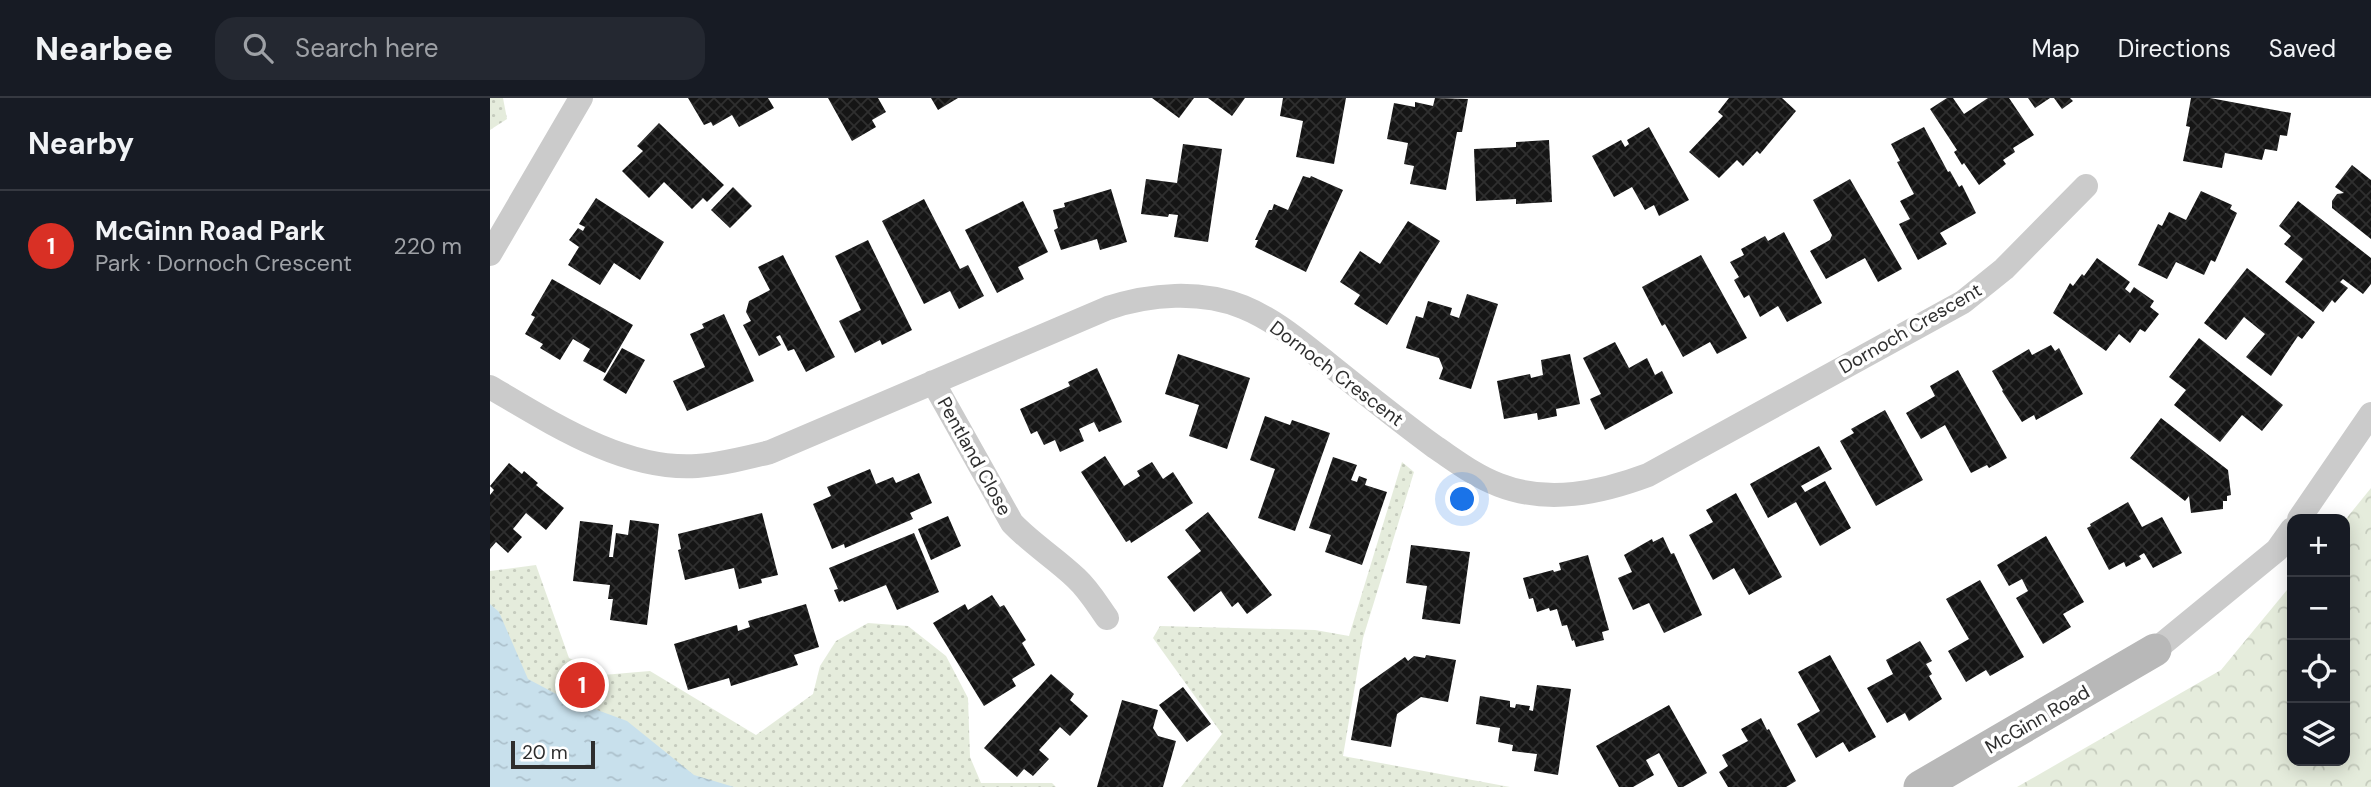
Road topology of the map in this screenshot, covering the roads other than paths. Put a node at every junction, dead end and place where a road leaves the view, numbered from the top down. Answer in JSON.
{"nodes":[{"id":1,"x":579,"y":99,"type":"edge"},
{"id":2,"x":2086,"y":186,"type":"dead end"},
{"id":3,"x":490,"y":254,"type":"edge"},
{"id":4,"x":933,"y":382,"type":"junction"},
{"id":5,"x":490,"y":387,"type":"edge"},
{"id":6,"x":2371,"y":414,"type":"edge"},
{"id":7,"x":2302,"y":514,"type":"edge"},
{"id":8,"x":2287,"y":536,"type":"edge"},
{"id":9,"x":1107,"y":618,"type":"dead end"},
{"id":10,"x":2155,"y":650,"type":"joint"},
{"id":11,"x":1920,"y":787,"type":"edge"}],
"edges":[{"from":1,"to":3,"type":"street"},
{"from":2,"to":4,"type":"street","name":"Dornoch Crescent"},
{"from":4,"to":5,"type":"street","name":"Dornoch Crescent"},
{"from":4,"to":9,"type":"street","name":"Pentland Close"},
{"from":6,"to":7,"type":"street"},
{"from":8,"to":10,"type":"street"},
{"from":10,"to":11,"type":"street","name":"McGinn Road"}]}
